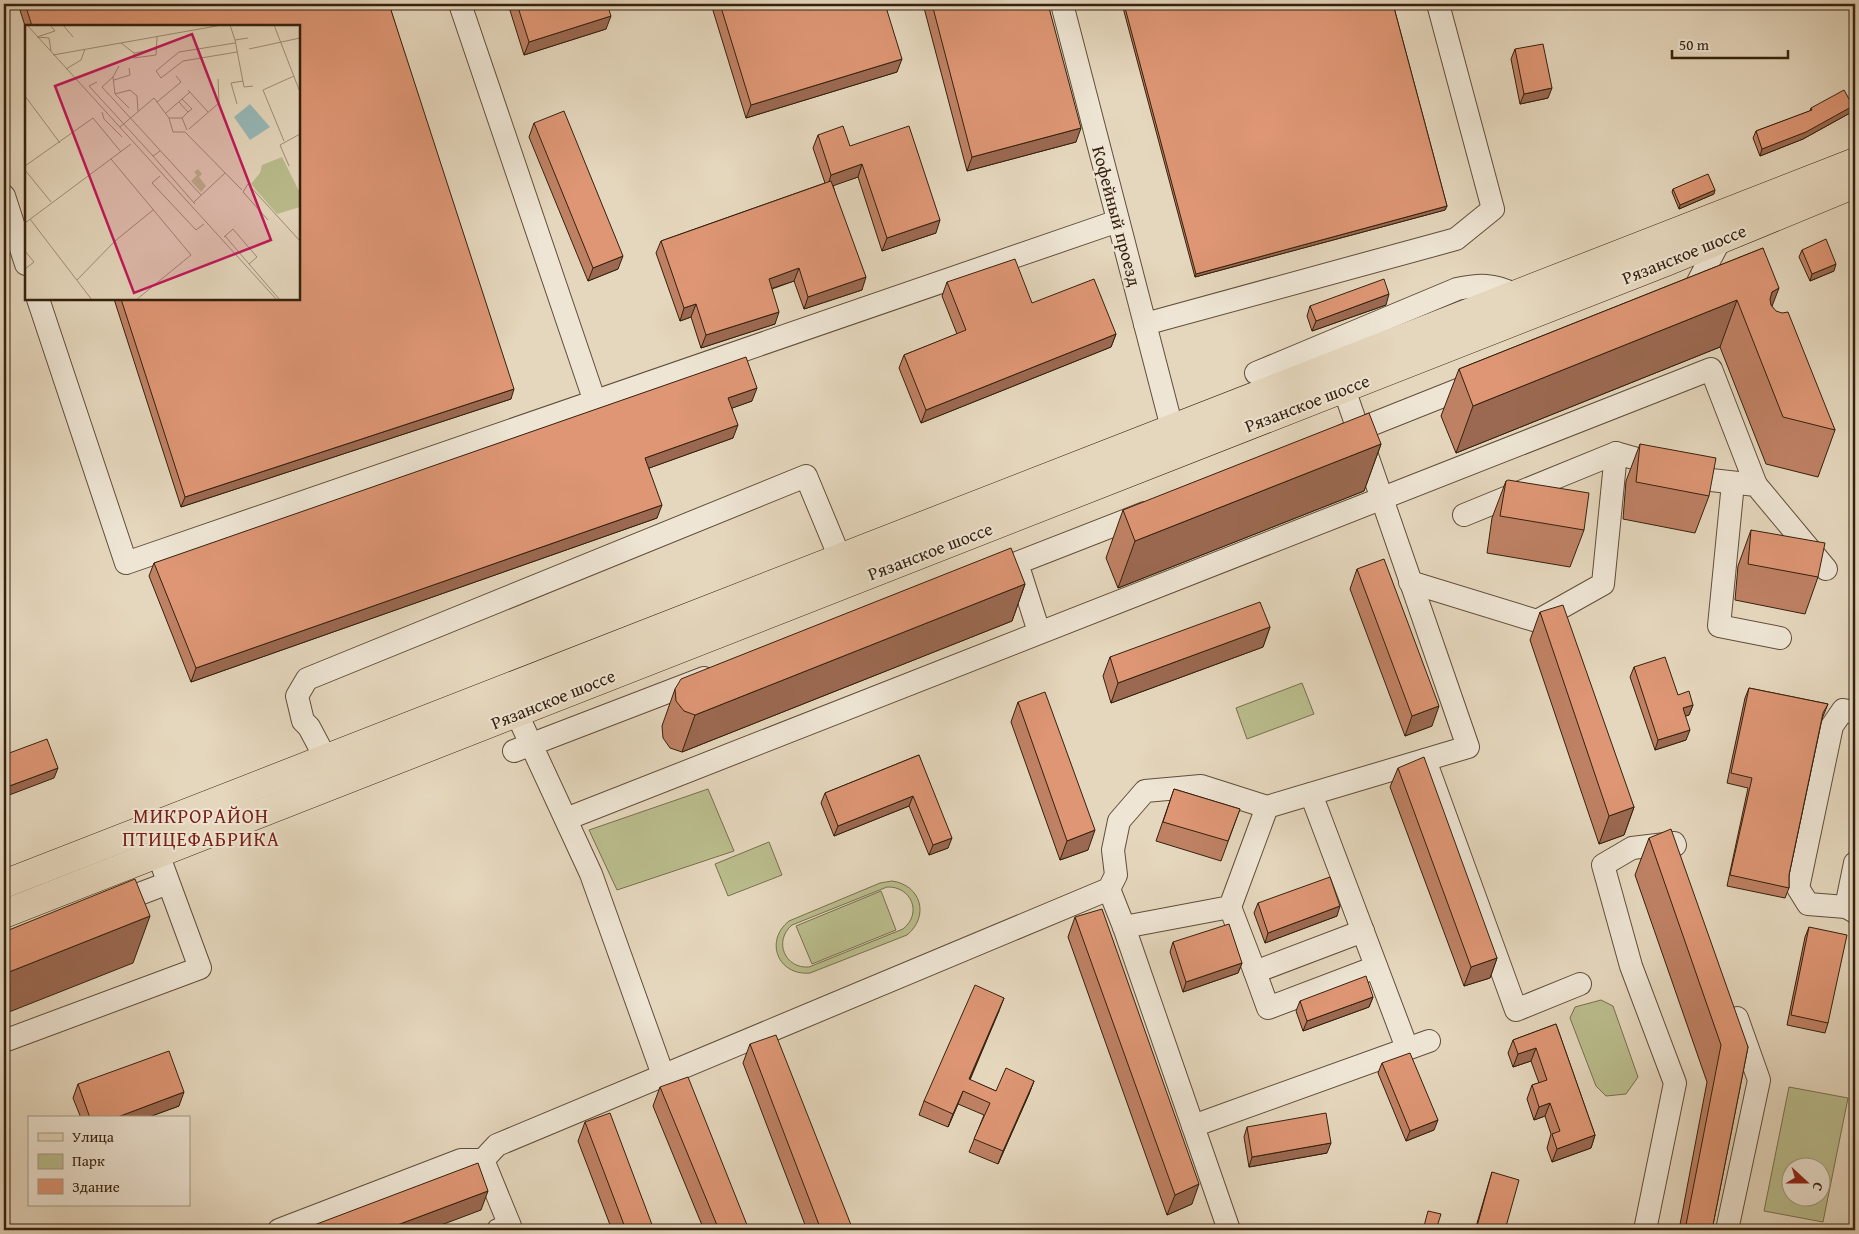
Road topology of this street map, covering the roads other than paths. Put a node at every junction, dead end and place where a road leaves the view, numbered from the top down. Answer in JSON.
{"nodes":[{"id":1,"x":460,"y":4,"type":"edge"},
{"id":2,"x":1062,"y":4,"type":"edge"},
{"id":3,"x":1438,"y":4,"type":"edge"},
{"id":4,"x":1855,"y":162,"type":"edge"},
{"id":5,"x":1855,"y":184,"type":"edge"},
{"id":6,"x":4,"y":196,"type":"edge"},
{"id":7,"x":1118,"y":222,"type":"junction"},
{"id":8,"x":1720,"y":240,"type":"junction"},
{"id":9,"x":25,"y":261,"type":"edge"},
{"id":10,"x":1715,"y":290,"type":"edge"},
{"id":11,"x":1514,"y":294,"type":"junction"},
{"id":12,"x":38,"y":300,"type":"edge"},
{"id":13,"x":1145,"y":324,"type":"junction"},
{"id":14,"x":1256,"y":373,"type":"dead end"},
{"id":15,"x":1496,"y":375,"type":"edge"},
{"id":16,"x":1344,"y":389,"type":"junction"},
{"id":17,"x":595,"y":402,"type":"junction"},
{"id":18,"x":1172,"y":428,"type":"junction"},
{"id":19,"x":1358,"y":429,"type":"junction"},
{"id":20,"x":1321,"y":444,"type":"edge"},
{"id":21,"x":1616,"y":453,"type":"junction"},
{"id":22,"x":1733,"y":483,"type":"junction"},
{"id":23,"x":1756,"y":485,"type":"junction"},
{"id":24,"x":1382,"y":499,"type":"junction"},
{"id":25,"x":1165,"y":505,"type":"edge"},
{"id":26,"x":1464,"y":515,"type":"dead end"},
{"id":27,"x":840,"y":558,"type":"junction"},
{"id":28,"x":1826,"y":569,"type":"edge"},
{"id":29,"x":1410,"y":582,"type":"junction"},
{"id":30,"x":1039,"y":632,"type":"junction"},
{"id":31,"x":1780,"y":638,"type":"dead end"},
{"id":32,"x":727,"y":670,"type":"edge"},
{"id":33,"x":1855,"y":713,"type":"edge"},
{"id":34,"x":518,"y":714,"type":"junction"},
{"id":35,"x":523,"y":748,"type":"junction"},
{"id":36,"x":326,"y":758,"type":"junction"},
{"id":37,"x":1425,"y":760,"type":"junction"},
{"id":38,"x":1311,"y":794,"type":"junction"},
{"id":39,"x":1267,"y":807,"type":"junction"},
{"id":40,"x":566,"y":818,"type":"junction"},
{"id":41,"x":158,"y":854,"type":"junction"},
{"id":42,"x":1855,"y":863,"type":"edge"},
{"id":43,"x":1683,"y":866,"type":"edge"},
{"id":44,"x":168,"y":883,"type":"junction"},
{"id":45,"x":4,"y":884,"type":"edge"},
{"id":46,"x":1109,"y":889,"type":"junction"},
{"id":47,"x":1230,"y":907,"type":"junction"},
{"id":48,"x":95,"y":910,"type":"edge"},
{"id":49,"x":1851,"y":910,"type":"edge"},
{"id":50,"x":4,"y":914,"type":"edge"},
{"id":51,"x":1124,"y":927,"type":"junction"},
{"id":52,"x":1363,"y":931,"type":"junction"},
{"id":53,"x":1376,"y":967,"type":"junction"},
{"id":54,"x":1254,"y":972,"type":"junction"},
{"id":55,"x":1580,"y":984,"type":"dead end"},
{"id":56,"x":1730,"y":999,"type":"edge"},
{"id":57,"x":4,"y":1041,"type":"edge"},
{"id":58,"x":1429,"y":1041,"type":"dead end"},
{"id":59,"x":1407,"y":1048,"type":"junction"},
{"id":60,"x":663,"y":1075,"type":"junction"},
{"id":61,"x":1194,"y":1126,"type":"junction"},
{"id":62,"x":483,"y":1160,"type":"junction"},
{"id":63,"x":279,"y":1230,"type":"edge"},
{"id":64,"x":498,"y":1230,"type":"edge"},
{"id":65,"x":1229,"y":1230,"type":"edge"},
{"id":66,"x":1645,"y":1230,"type":"edge"},
{"id":67,"x":1727,"y":1230,"type":"edge"}],
"edges":[{"from":1,"to":17,"type":"lane"},
{"from":2,"to":7,"type":"lane","name":"Кофейный проезд"},
{"from":3,"to":13,"type":"lane"},
{"from":4,"to":11,"type":"main road","name":"Рязанское шоссе"},
{"from":5,"to":8,"type":"main road","name":"Рязанское шоссе"},
{"from":6,"to":9,"type":"lane"},
{"from":7,"to":13,"type":"lane","name":"Кофейный проезд"},
{"from":7,"to":17,"type":"lane"},
{"from":8,"to":10,"type":"lane"},
{"from":8,"to":16,"type":"main road","name":"Рязанское шоссе"},
{"from":11,"to":14,"type":"lane"},
{"from":11,"to":18,"type":"main road","name":"Рязанское шоссе"},
{"from":12,"to":17,"type":"lane"},
{"from":13,"to":18,"type":"lane","name":"Кофейный проезд"},
{"from":15,"to":19,"type":"lane"},
{"from":16,"to":19,"type":"lane"},
{"from":16,"to":34,"type":"main road","name":"Рязанское шоссе"},
{"from":18,"to":27,"type":"main road","name":"Рязанское шоссе"},
{"from":19,"to":20,"type":"lane"},
{"from":19,"to":24,"type":"lane"},
{"from":21,"to":22,"type":"lane"},
{"from":21,"to":26,"type":"lane"},
{"from":21,"to":29,"type":"lane"},
{"from":22,"to":23,"type":"lane"},
{"from":22,"to":31,"type":"lane"},
{"from":23,"to":24,"type":"lane"},
{"from":23,"to":28,"type":"lane"},
{"from":24,"to":29,"type":"lane"},
{"from":24,"to":30,"type":"lane"},
{"from":25,"to":30,"type":"lane"},
{"from":27,"to":36,"type":"main road","name":"Рязанское шоссе"},
{"from":27,"to":36,"type":"lane"},
{"from":29,"to":37,"type":"lane"},
{"from":30,"to":40,"type":"lane"},
{"from":32,"to":35,"type":"lane"},
{"from":33,"to":49,"type":"lane"},
{"from":34,"to":35,"type":"lane"},
{"from":34,"to":41,"type":"main road","name":"Рязанское шоссе"},
{"from":35,"to":40,"type":"lane"},
{"from":36,"to":45,"type":"main road","name":"Рязанское шоссе"},
{"from":37,"to":38,"type":"lane"},
{"from":37,"to":55,"type":"lane"},
{"from":38,"to":39,"type":"lane"},
{"from":38,"to":52,"type":"lane"},
{"from":39,"to":46,"type":"lane"},
{"from":39,"to":47,"type":"lane"},
{"from":40,"to":60,"type":"lane"},
{"from":41,"to":44,"type":"lane"},
{"from":41,"to":50,"type":"main road","name":"Рязанское шоссе"},
{"from":42,"to":49,"type":"lane"},
{"from":43,"to":66,"type":"lane"},
{"from":44,"to":48,"type":"lane"},
{"from":44,"to":57,"type":"lane"},
{"from":46,"to":51,"type":"lane"},
{"from":46,"to":60,"type":"lane"},
{"from":47,"to":51,"type":"lane"},
{"from":47,"to":54,"type":"lane"},
{"from":51,"to":61,"type":"lane"},
{"from":52,"to":53,"type":"lane"},
{"from":52,"to":54,"type":"lane"},
{"from":53,"to":54,"type":"lane"},
{"from":53,"to":59,"type":"lane"},
{"from":56,"to":67,"type":"lane"},
{"from":58,"to":59,"type":"lane"},
{"from":59,"to":61,"type":"lane"},
{"from":60,"to":62,"type":"lane"},
{"from":61,"to":65,"type":"lane"},
{"from":62,"to":63,"type":"lane"},
{"from":62,"to":64,"type":"lane"}]}
